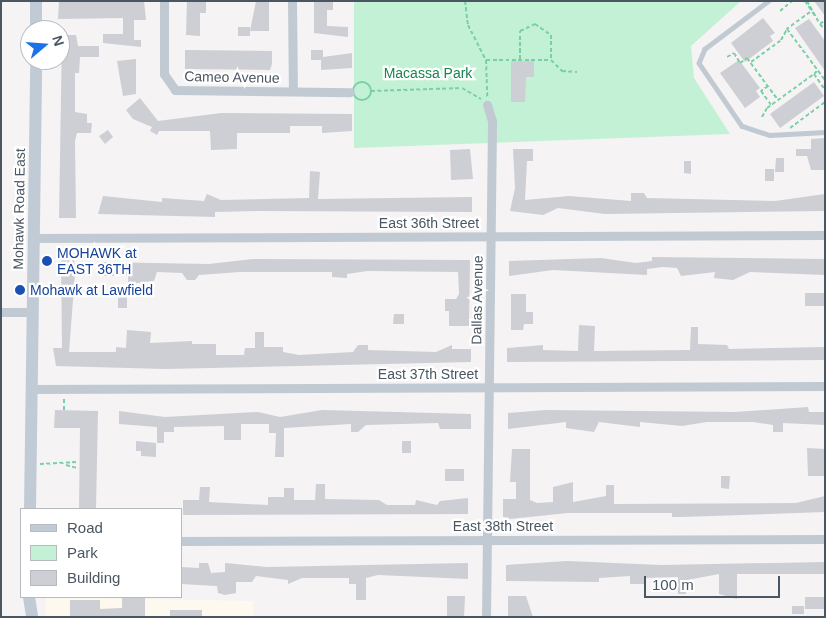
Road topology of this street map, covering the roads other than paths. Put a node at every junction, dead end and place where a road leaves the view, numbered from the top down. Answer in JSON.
{"nodes":[{"id":1,"x":36,"y":1,"type":"edge"},
{"id":2,"x":164,"y":1,"type":"edge"},
{"id":3,"x":292,"y":1,"type":"edge"},
{"id":4,"x":769,"y":1,"type":"edge"},
{"id":5,"x":36,"y":20,"type":"edge"},
{"id":6,"x":36,"y":70,"type":"edge"},
{"id":7,"x":293,"y":91,"type":"junction"},
{"id":8,"x":350,"y":92,"type":"road end"},
{"id":9,"x":487,"y":105,"type":"road end"},
{"id":10,"x":825,"y":132,"type":"edge"},
{"id":11,"x":825,"y":235,"type":"edge"},
{"id":12,"x":492,"y":237,"type":"junction"},
{"id":13,"x":34,"y":238,"type":"junction"},
{"id":14,"x":1,"y":312,"type":"edge"},
{"id":15,"x":32,"y":312,"type":"junction"},
{"id":16,"x":825,"y":386,"type":"edge"},
{"id":17,"x":490,"y":387,"type":"junction"},
{"id":18,"x":31,"y":389,"type":"junction"},
{"id":19,"x":30,"y":508,"type":"edge"},
{"id":20,"x":825,"y":539,"type":"edge"},
{"id":21,"x":182,"y":540,"type":"edge"},
{"id":22,"x":487,"y":540,"type":"junction"},
{"id":23,"x":486,"y":617,"type":"edge"}],
"edges":[{"from":1,"to":5,"type":"main road"},
{"from":2,"to":7,"type":"street","name":"Cameo Avenue"},
{"from":3,"to":7,"type":"street"},
{"from":4,"to":10,"type":"lane"},
{"from":6,"to":13,"type":"main road","name":"Mohawk Road East"},
{"from":7,"to":8,"type":"street","name":"Cameo Avenue"},
{"from":9,"to":12,"type":"street","name":"Dallas Avenue"},
{"from":11,"to":12,"type":"street","name":"East 36th Street"},
{"from":12,"to":13,"type":"street","name":"East 36th Street"},
{"from":12,"to":17,"type":"street","name":"Dallas Avenue"},
{"from":13,"to":15,"type":"main road","name":"Mohawk Road East"},
{"from":14,"to":15,"type":"street"},
{"from":15,"to":18,"type":"main road","name":"Mohawk Road East"},
{"from":16,"to":17,"type":"street","name":"East 37th Street"},
{"from":17,"to":18,"type":"street","name":"East 37th Street"},
{"from":17,"to":22,"type":"street","name":"Dallas Avenue"},
{"from":18,"to":19,"type":"main road","name":"Mohawk Road East"},
{"from":20,"to":22,"type":"street","name":"East 38th Street"},
{"from":21,"to":22,"type":"street","name":"East 38th Street"},
{"from":22,"to":23,"type":"street","name":"Dallas Avenue"}]}
